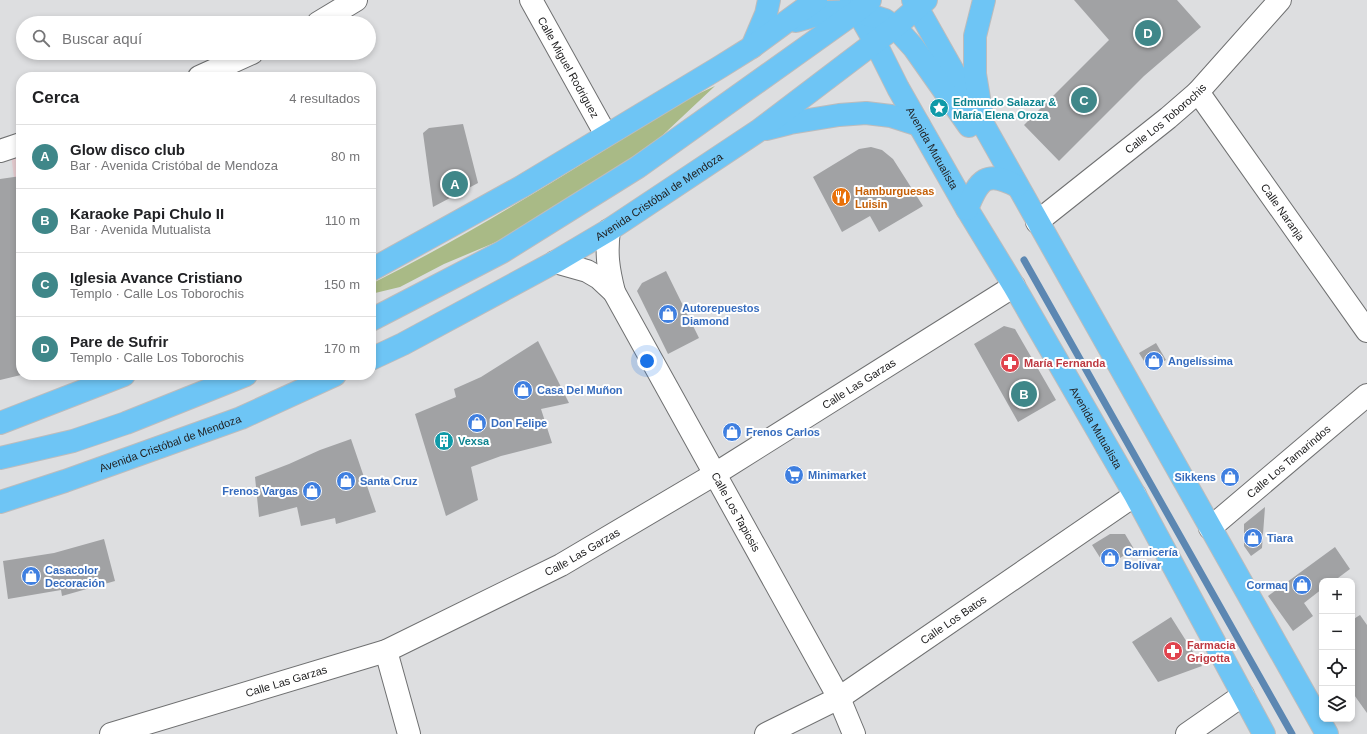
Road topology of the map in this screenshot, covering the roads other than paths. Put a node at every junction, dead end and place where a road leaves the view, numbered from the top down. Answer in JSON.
{"nodes":[{"id":1,"x":356,"y":0,"type":"edge"},
{"id":2,"x":531,"y":0,"type":"edge"},
{"id":3,"x":770,"y":0,"type":"edge"},
{"id":4,"x":816,"y":0,"type":"edge"},
{"id":5,"x":984,"y":0,"type":"edge"},
{"id":6,"x":1280,"y":0,"type":"edge"},
{"id":7,"x":918,"y":3,"type":"edge"},
{"id":8,"x":859,"y":4,"type":"edge"},
{"id":9,"x":330,"y":16,"type":"edge"},
{"id":10,"x":782,"y":25,"type":"junction"},
{"id":11,"x":895,"y":26,"type":"junction"},
{"id":12,"x":875,"y":42,"type":"junction"},
{"id":13,"x":752,"y":47,"type":"junction"},
{"id":14,"x":237,"y":60,"type":"edge"},
{"id":15,"x":210,"y":72,"type":"edge"},
{"id":16,"x":1198,"y":92,"type":"junction"},
{"id":17,"x":919,"y":125,"type":"junction"},
{"id":18,"x":984,"y":127,"type":"junction"},
{"id":19,"x":758,"y":131,"type":"junction"},
{"id":20,"x":606,"y":135,"type":"junction"},
{"id":21,"x":16,"y":145,"type":"edge"},
{"id":22,"x":0,"y":150,"type":"edge"},
{"id":23,"x":1017,"y":186,"type":"junction"},
{"id":24,"x":967,"y":209,"type":"junction"},
{"id":25,"x":1037,"y":222,"type":"junction"},
{"id":26,"x":609,"y":230,"type":"junction"},
{"id":27,"x":555,"y":262,"type":"junction"},
{"id":28,"x":376,"y":267,"type":"edge"},
{"id":29,"x":1014,"y":286,"type":"junction"},
{"id":30,"x":614,"y":292,"type":"junction"},
{"id":31,"x":392,"y":309,"type":"junction"},
{"id":32,"x":376,"y":312,"type":"edge"},
{"id":33,"x":376,"y":317,"type":"edge"},
{"id":34,"x":1367,"y":331,"type":"edge"},
{"id":35,"x":376,"y":357,"type":"edge"},
{"id":36,"x":111,"y":380,"type":"edge"},
{"id":37,"x":234,"y":380,"type":"edge"},
{"id":38,"x":324,"y":380,"type":"edge"},
{"id":39,"x":1367,"y":395,"type":"edge"},
{"id":40,"x":0,"y":423,"type":"edge"},
{"id":41,"x":0,"y":458,"type":"edge"},
{"id":42,"x":715,"y":474,"type":"junction"},
{"id":43,"x":1135,"y":495,"type":"junction"},
{"id":44,"x":0,"y":502,"type":"edge"},
{"id":45,"x":1210,"y":528,"type":"junction"},
{"id":46,"x":386,"y":651,"type":"junction"},
{"id":47,"x":1242,"y":694,"type":"junction"},
{"id":48,"x":839,"y":698,"type":"junction"},
{"id":49,"x":111,"y":734,"type":"edge"},
{"id":50,"x":409,"y":734,"type":"edge"},
{"id":51,"x":766,"y":734,"type":"edge"},
{"id":52,"x":854,"y":734,"type":"edge"},
{"id":53,"x":1187,"y":734,"type":"edge"},
{"id":54,"x":1264,"y":734,"type":"edge"},
{"id":55,"x":1326,"y":734,"type":"edge"}],
"edges":[{"from":1,"to":9,"type":"street"},
{"from":2,"to":20,"type":"street","name":"Calle Miguel Rodriguez"},
{"from":3,"to":13,"type":"main road"},
{"from":4,"to":10,"type":"main road"},
{"from":5,"to":18,"type":"main road"},
{"from":6,"to":16,"type":"street","name":"Calle Los Toborochis"},
{"from":7,"to":11,"type":"main road","name":"Avenida Cristóbal de Mendoza"},
{"from":7,"to":18,"type":"main road"},
{"from":8,"to":10,"type":"main road"},
{"from":8,"to":11,"type":"main road"},
{"from":8,"to":12,"type":"main road","name":"Avenida Mutualista"},
{"from":8,"to":31,"type":"main road"},
{"from":10,"to":13,"type":"main road"},
{"from":11,"to":12,"type":"main road","name":"Avenida Cristóbal de Mendoza"},
{"from":11,"to":23,"type":"main road"},
{"from":12,"to":17,"type":"main road","name":"Avenida Mutualista"},
{"from":12,"to":19,"type":"main road","name":"Avenida Cristóbal de Mendoza"},
{"from":13,"to":20,"type":"main road"},
{"from":14,"to":15,"type":"street"},
{"from":16,"to":25,"type":"street","name":"Calle Los Toborochis"},
{"from":16,"to":34,"type":"street","name":"Calle Naranja"},
{"from":17,"to":19,"type":"main road"},
{"from":17,"to":24,"type":"main road","name":"Avenida Mutualista"},
{"from":18,"to":23,"type":"main road"},
{"from":19,"to":26,"type":"main road","name":"Avenida Cristóbal de Mendoza"},
{"from":20,"to":28,"type":"main road"},
{"from":21,"to":22,"type":"street"},
{"from":23,"to":24,"type":"main road"},
{"from":23,"to":25,"type":"main road"},
{"from":24,"to":29,"type":"main road","name":"Avenida Mutualista"},
{"from":25,"to":45,"type":"main road"},
{"from":26,"to":27,"type":"main road","name":"Avenida Cristóbal de Mendoza"},
{"from":26,"to":30,"type":"street","name":"Calle Los Tapiosis"},
{"from":27,"to":30,"type":"street","name":"Calle Los Tapiosis"},
{"from":27,"to":35,"type":"main road","name":"Avenida Cristóbal de Mendoza"},
{"from":29,"to":42,"type":"street","name":"Calle Las Garzas"},
{"from":29,"to":43,"type":"main road","name":"Avenida Mutualista"},
{"from":30,"to":42,"type":"street","name":"Calle Los Tapiosis"},
{"from":31,"to":32,"type":"main road"},
{"from":31,"to":33,"type":"main road"},
{"from":36,"to":40,"type":"main road"},
{"from":37,"to":41,"type":"main road"},
{"from":38,"to":44,"type":"main road","name":"Avenida Cristóbal de Mendoza"},
{"from":39,"to":45,"type":"street","name":"Calle Los Tamarindos"},
{"from":42,"to":46,"type":"street","name":"Calle Las Garzas"},
{"from":42,"to":48,"type":"street","name":"Calle Los Tapiosis"},
{"from":43,"to":47,"type":"main road","name":"Avenida Mutualista"},
{"from":43,"to":48,"type":"street","name":"Calle Los Batos"},
{"from":45,"to":55,"type":"main road"},
{"from":46,"to":49,"type":"street","name":"Calle Las Garzas"},
{"from":46,"to":50,"type":"street"},
{"from":47,"to":53,"type":"street"},
{"from":47,"to":54,"type":"main road","name":"Avenida Mutualista"},
{"from":48,"to":51,"type":"street","name":"Calle Los Batos"},
{"from":48,"to":52,"type":"street","name":"Calle Los Tapiosis"}]}
